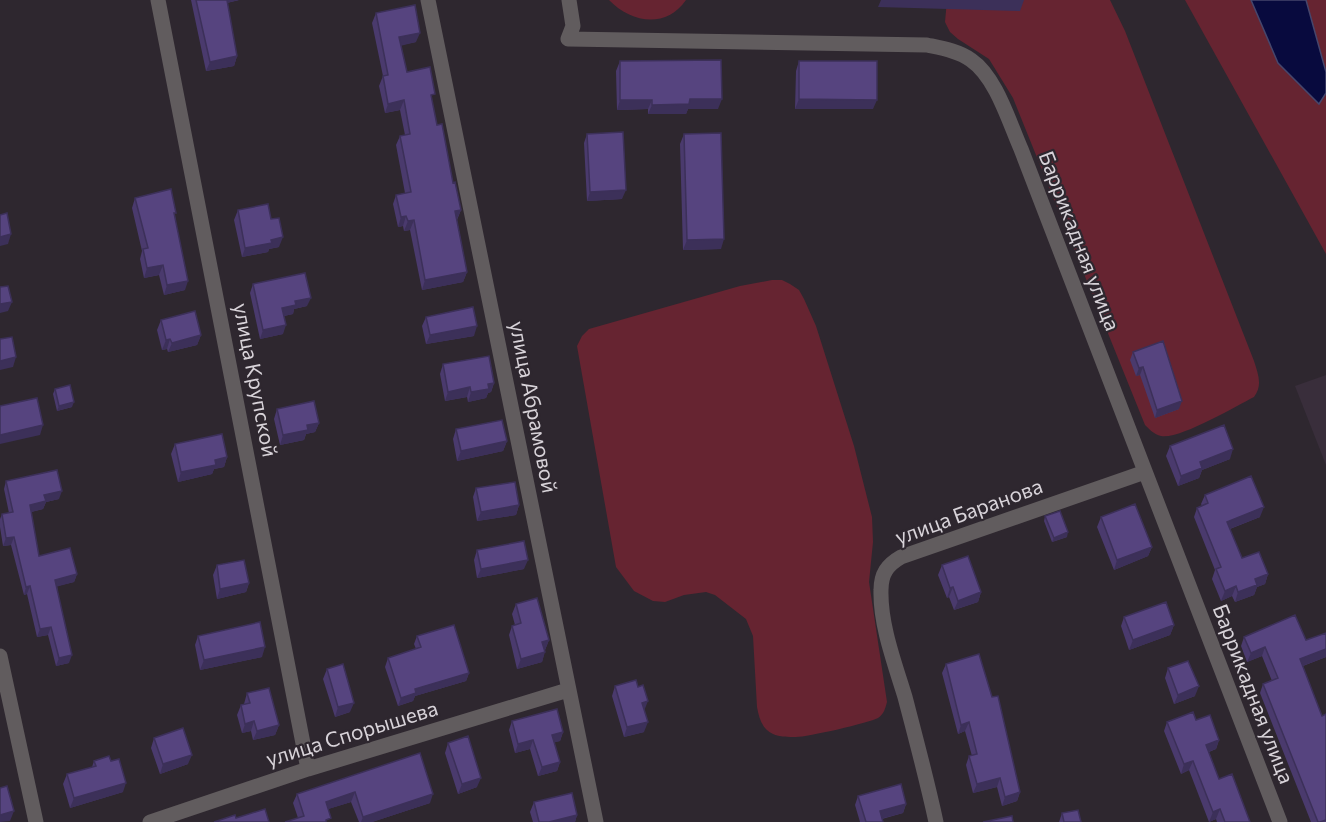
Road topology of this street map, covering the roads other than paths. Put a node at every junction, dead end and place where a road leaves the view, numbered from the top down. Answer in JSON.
{"nodes":[{"id":1,"x":158,"y":0,"type":"edge"},
{"id":2,"x":428,"y":0,"type":"edge"},
{"id":3,"x":568,"y":0,"type":"edge"},
{"id":4,"x":1145,"y":472,"type":"junction"},
{"id":5,"x":0,"y":656,"type":"edge"},
{"id":6,"x":568,"y":690,"type":"junction"},
{"id":7,"x":308,"y":769,"type":"junction"},
{"id":8,"x":36,"y":822,"type":"edge"},
{"id":9,"x":150,"y":822,"type":"edge"},
{"id":10,"x":596,"y":822,"type":"edge"},
{"id":11,"x":936,"y":822,"type":"edge"},
{"id":12,"x":1280,"y":822,"type":"edge"}],
"edges":[{"from":1,"to":7,"type":"street","name":"улица Крупской"},
{"from":2,"to":6,"type":"street","name":"улица Абрамовой"},
{"from":3,"to":4,"type":"street","name":"Баррикадная улица"},
{"from":4,"to":11,"type":"street","name":"улица Баранова"},
{"from":4,"to":12,"type":"street","name":"Баррикадная улица"},
{"from":5,"to":8,"type":"street"},
{"from":6,"to":7,"type":"street","name":"улица Спорышева"},
{"from":6,"to":10,"type":"street","name":"улица Абрамовой"},
{"from":7,"to":9,"type":"street","name":"улица Спорышева"}]}
